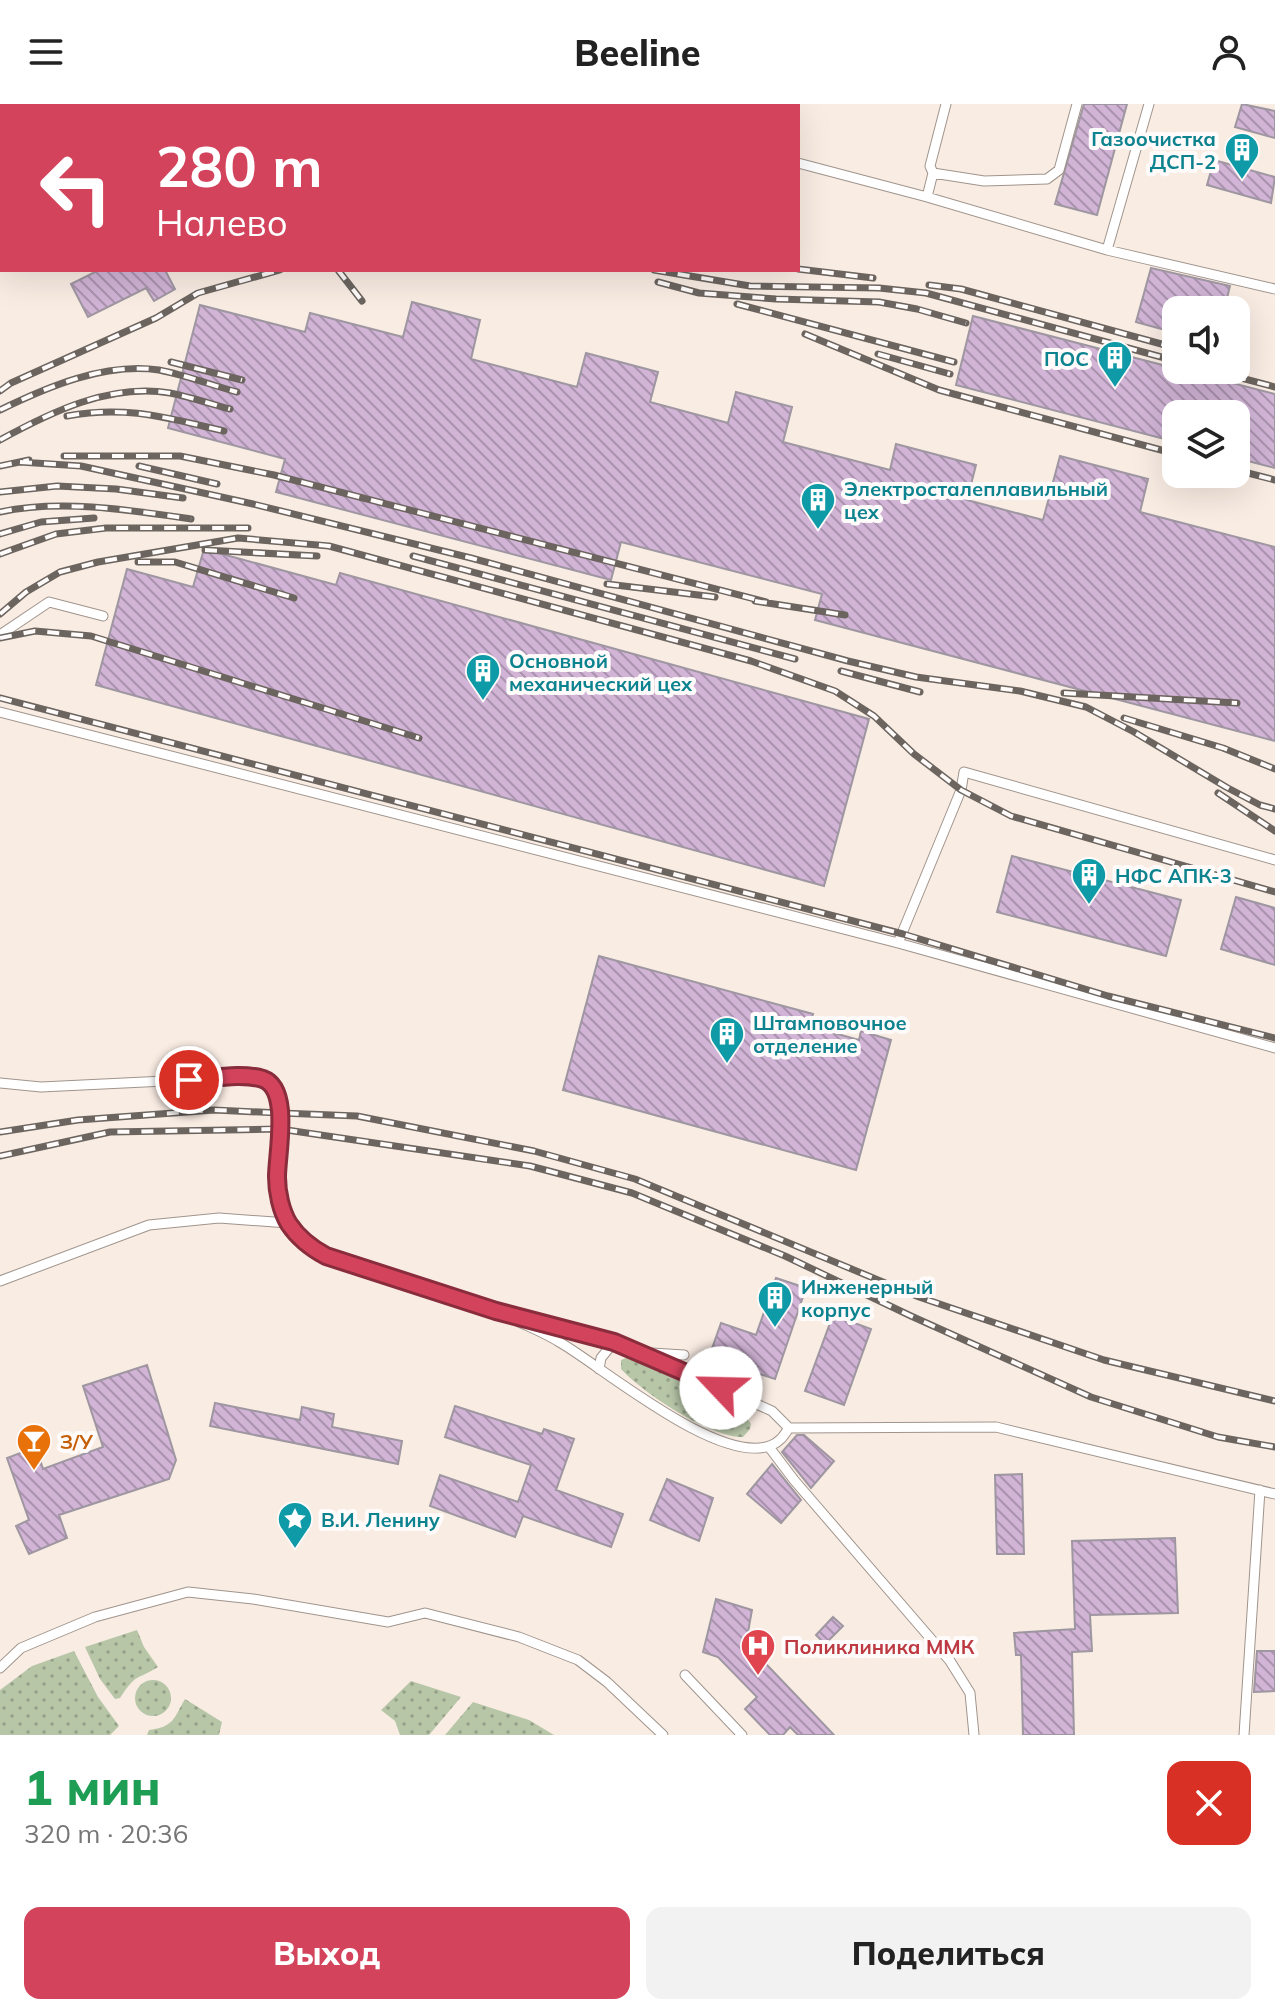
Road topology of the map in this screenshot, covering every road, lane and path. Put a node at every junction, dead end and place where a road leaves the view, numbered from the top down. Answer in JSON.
{"nodes":[{"id":1,"x":946,"y":104,"type":"edge"},
{"id":2,"x":1077,"y":104,"type":"edge"},
{"id":3,"x":1149,"y":104,"type":"edge"},
{"id":4,"x":800,"y":164,"type":"edge"},
{"id":5,"x":933,"y":173,"type":"junction"},
{"id":6,"x":927,"y":197,"type":"junction"},
{"id":7,"x":1107,"y":250,"type":"junction"},
{"id":8,"x":1275,"y":289,"type":"edge"},
{"id":9,"x":103,"y":616,"type":"dead end"},
{"id":10,"x":0,"y":635,"type":"edge"},
{"id":11,"x":0,"y":712,"type":"edge"},
{"id":12,"x":1275,"y":860,"type":"edge"},
{"id":13,"x":898,"y":943,"type":"junction"},
{"id":14,"x":1275,"y":1048,"type":"edge"},
{"id":15,"x":0,"y":1083,"type":"edge"},
{"id":16,"x":288,"y":1223,"type":"junction"},
{"id":17,"x":0,"y":1281,"type":"edge"},
{"id":18,"x":496,"y":1311,"type":"junction"},
{"id":19,"x":614,"y":1342,"type":"junction"},
{"id":20,"x":644,"y":1353,"type":"junction"},
{"id":21,"x":684,"y":1355,"type":"dead end"},
{"id":22,"x":599,"y":1369,"type":"junction"},
{"id":23,"x":789,"y":1428,"type":"junction"},
{"id":24,"x":769,"y":1447,"type":"junction"},
{"id":25,"x":1260,"y":1490,"type":"junction"},
{"id":26,"x":1275,"y":1494,"type":"edge"},
{"id":27,"x":0,"y":1668,"type":"edge"},
{"id":28,"x":685,"y":1675,"type":"dead end"},
{"id":29,"x":663,"y":1735,"type":"edge"},
{"id":30,"x":742,"y":1735,"type":"edge"},
{"id":31,"x":974,"y":1735,"type":"edge"},
{"id":32,"x":1244,"y":1735,"type":"edge"}],
"edges":[{"from":1,"to":5,"type":"lane"},
{"from":2,"to":5,"type":"lane"},
{"from":3,"to":7,"type":"lane"},
{"from":4,"to":6,"type":"lane"},
{"from":5,"to":6,"type":"lane"},
{"from":6,"to":7,"type":"lane"},
{"from":7,"to":8,"type":"lane"},
{"from":9,"to":10,"type":"lane"},
{"from":11,"to":13,"type":"lane"},
{"from":12,"to":13,"type":"lane"},
{"from":13,"to":14,"type":"lane"},
{"from":15,"to":16,"type":"lane"},
{"from":16,"to":17,"type":"lane"},
{"from":16,"to":18,"type":"lane"},
{"from":18,"to":19,"type":"lane"},
{"from":18,"to":22,"type":"lane"},
{"from":19,"to":20,"type":"lane"},
{"from":19,"to":22,"type":"lane"},
{"from":20,"to":21,"type":"lane"},
{"from":20,"to":23,"type":"lane"},
{"from":22,"to":24,"type":"lane"},
{"from":23,"to":24,"type":"lane"},
{"from":23,"to":25,"type":"lane"},
{"from":24,"to":31,"type":"lane"},
{"from":25,"to":26,"type":"lane"},
{"from":25,"to":32,"type":"lane"},
{"from":27,"to":29,"type":"lane"},
{"from":28,"to":30,"type":"lane"}]}
